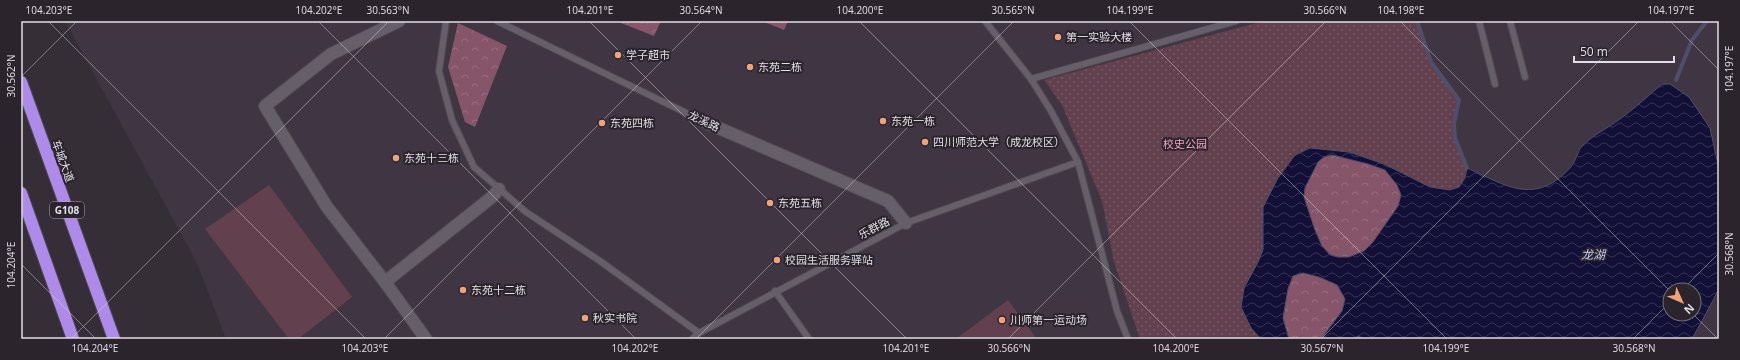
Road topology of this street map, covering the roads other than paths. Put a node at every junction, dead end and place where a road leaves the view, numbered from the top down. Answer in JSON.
{"nodes":[{"id":1,"x":399,"y":21,"type":"edge"},
{"id":2,"x":446,"y":21,"type":"edge"},
{"id":3,"x":497,"y":21,"type":"edge"},
{"id":4,"x":985,"y":21,"type":"edge"},
{"id":5,"x":1236,"y":21,"type":"edge"},
{"id":6,"x":1479,"y":21,"type":"edge"},
{"id":7,"x":1510,"y":21,"type":"edge"},
{"id":8,"x":1525,"y":77,"type":"dead end"},
{"id":9,"x":1031,"y":79,"type":"junction"},
{"id":10,"x":21,"y":82,"type":"edge"},
{"id":11,"x":1495,"y":84,"type":"dead end"},
{"id":12,"x":707,"y":123,"type":"joint"},
{"id":13,"x":1078,"y":162,"type":"junction"},
{"id":14,"x":498,"y":189,"type":"junction"},
{"id":15,"x":21,"y":193,"type":"edge"},
{"id":16,"x":906,"y":223,"type":"junction"},
{"id":17,"x":385,"y":282,"type":"junction"},
{"id":18,"x":775,"y":291,"type":"junction"},
{"id":19,"x":699,"y":333,"type":"junction"},
{"id":20,"x":73,"y":339,"type":"edge"},
{"id":21,"x":114,"y":339,"type":"edge"},
{"id":22,"x":426,"y":339,"type":"edge"},
{"id":23,"x":692,"y":339,"type":"edge"},
{"id":24,"x":809,"y":339,"type":"edge"},
{"id":25,"x":1128,"y":339,"type":"edge"}],
"edges":[{"from":1,"to":17,"type":"street"},
{"from":2,"to":14,"type":"lane"},
{"from":3,"to":12,"type":"lane","name":"龙溪路"},
{"from":4,"to":9,"type":"lane"},
{"from":5,"to":9,"type":"lane"},
{"from":6,"to":11,"type":"lane"},
{"from":7,"to":8,"type":"lane"},
{"from":9,"to":13,"type":"lane"},
{"from":10,"to":21,"type":"highway","name":"车城大道","number":"G108"},
{"from":12,"to":16,"type":"street","name":"龙溪路"},
{"from":13,"to":16,"type":"lane","name":"乐群路"},
{"from":13,"to":25,"type":"lane"},
{"from":14,"to":17,"type":"street"},
{"from":14,"to":19,"type":"lane"},
{"from":15,"to":20,"type":"highway"},
{"from":16,"to":18,"type":"lane","name":"乐群路"},
{"from":17,"to":22,"type":"street"},
{"from":18,"to":19,"type":"lane","name":"乐群路"},
{"from":18,"to":24,"type":"lane"},
{"from":19,"to":23,"type":"lane","name":"乐群路"}]}
